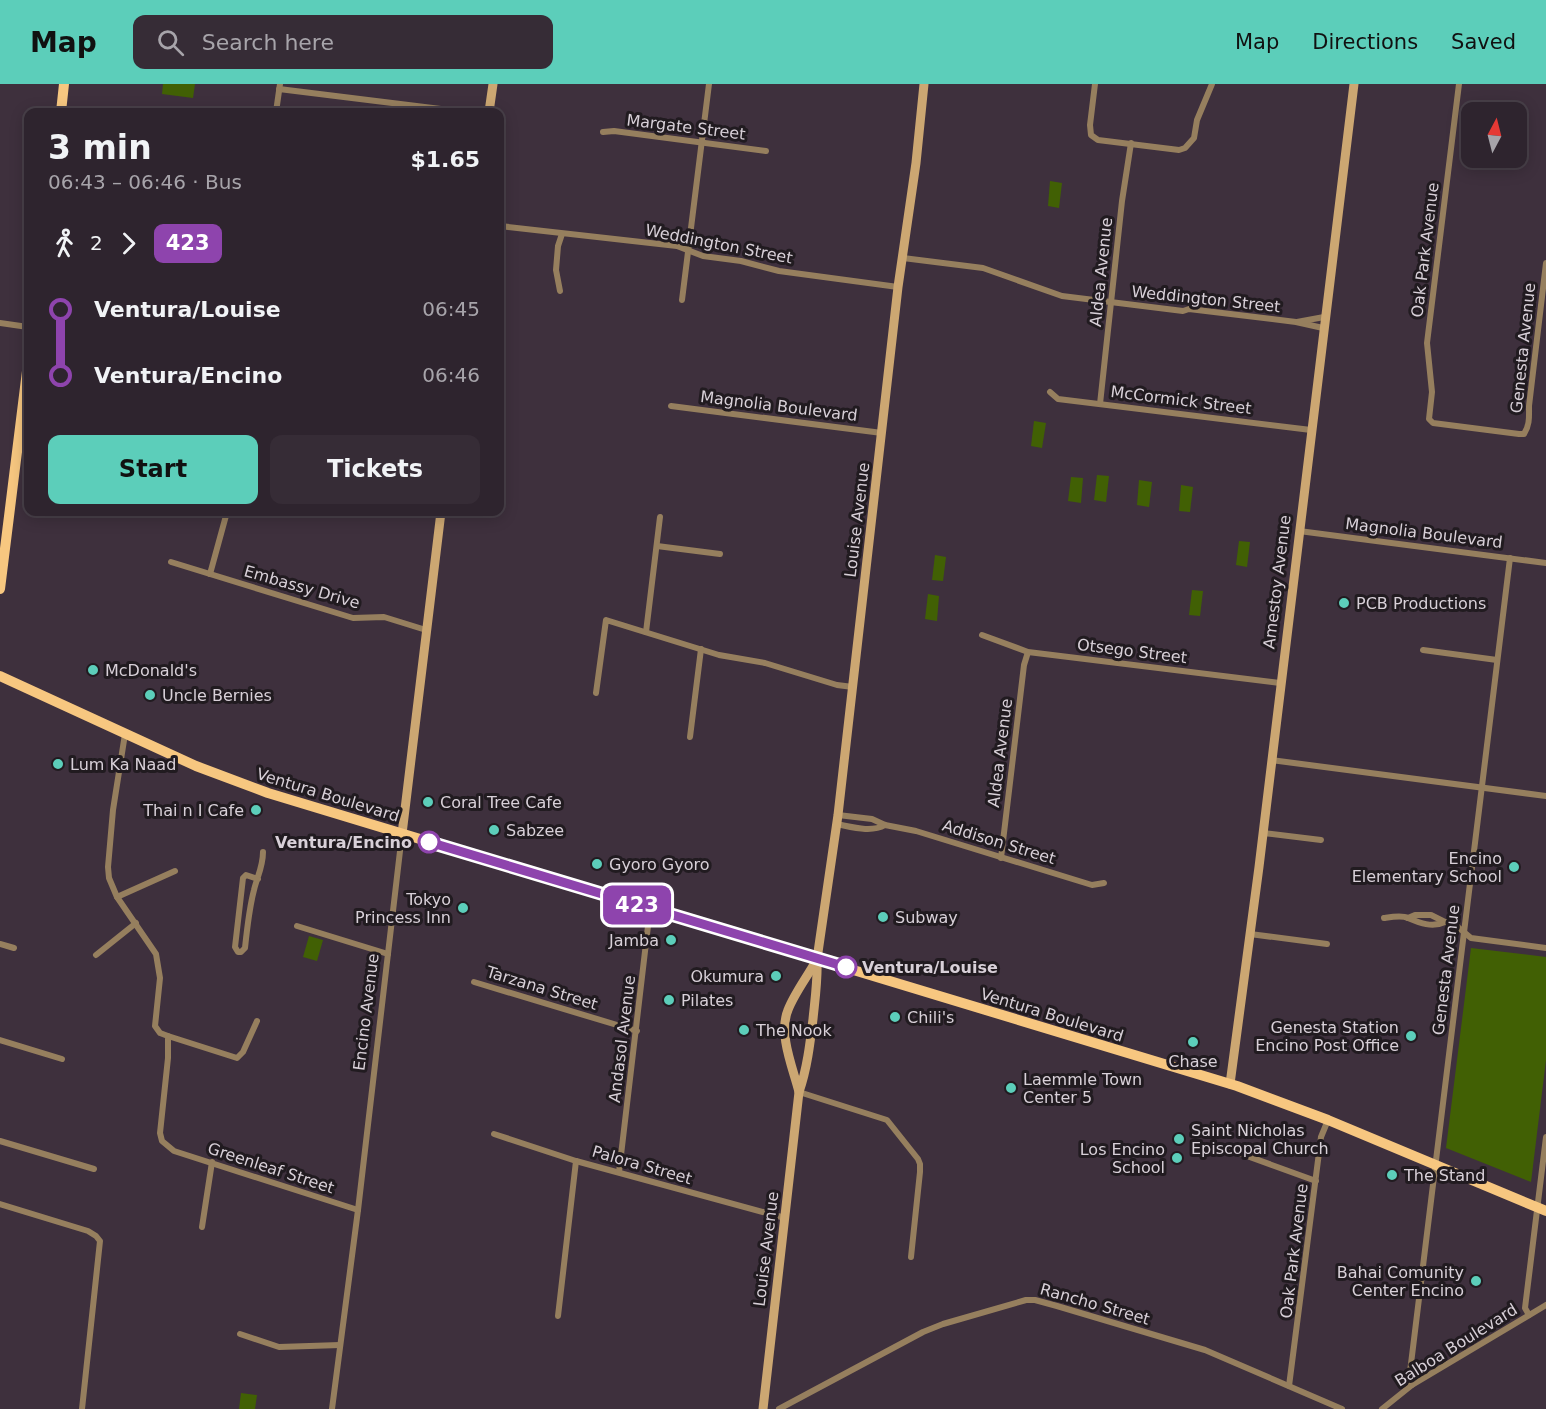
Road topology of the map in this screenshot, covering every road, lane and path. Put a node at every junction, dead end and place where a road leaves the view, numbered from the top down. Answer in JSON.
{"nodes":[{"id":1,"x":64,"y":84,"type":"edge"},
{"id":2,"x":493,"y":84,"type":"edge"},
{"id":3,"x":709,"y":84,"type":"edge"},
{"id":4,"x":924,"y":84,"type":"edge"},
{"id":5,"x":1095,"y":84,"type":"edge"},
{"id":6,"x":1212,"y":84,"type":"edge"},
{"id":7,"x":1354,"y":84,"type":"edge"},
{"id":8,"x":1459,"y":84,"type":"edge"},
{"id":9,"x":280,"y":87,"type":"edge"},
{"id":10,"x":61,"y":108,"type":"edge"},
{"id":11,"x":277,"y":108,"type":"edge"},
{"id":12,"x":435,"y":108,"type":"edge"},
{"id":13,"x":490,"y":108,"type":"edge"},
{"id":14,"x":603,"y":132,"type":"dead end"},
{"id":15,"x":701,"y":143,"type":"junction"},
{"id":16,"x":1131,"y":143,"type":"junction"},
{"id":17,"x":766,"y":151,"type":"dead end"},
{"id":18,"x":504,"y":227,"type":"edge"},
{"id":19,"x":559,"y":234,"type":"junction"},
{"id":20,"x":688,"y":249,"type":"junction"},
{"id":21,"x":903,"y":258,"type":"junction"},
{"id":22,"x":1546,"y":263,"type":"edge"},
{"id":23,"x":898,"y":286,"type":"junction"},
{"id":24,"x":560,"y":291,"type":"dead end"},
{"id":25,"x":682,"y":300,"type":"dead end"},
{"id":26,"x":1111,"y":302,"type":"junction"},
{"id":27,"x":1324,"y":317,"type":"junction"},
{"id":28,"x":1296,"y":322,"type":"junction"},
{"id":29,"x":0,"y":323,"type":"edge"},
{"id":30,"x":24,"y":326,"type":"edge"},
{"id":31,"x":1323,"y":328,"type":"junction"},
{"id":32,"x":1050,"y":392,"type":"dead end"},
{"id":33,"x":24,"y":395,"type":"edge"},
{"id":34,"x":1100,"y":404,"type":"junction"},
{"id":35,"x":671,"y":406,"type":"dead end"},
{"id":36,"x":1311,"y":430,"type":"junction"},
{"id":37,"x":882,"y":433,"type":"junction"},
{"id":38,"x":1524,"y":434,"type":"joint"},
{"id":39,"x":226,"y":516,"type":"edge"},
{"id":40,"x":440,"y":516,"type":"edge"},
{"id":41,"x":660,"y":518,"type":"dead end"},
{"id":42,"x":1299,"y":531,"type":"junction"},
{"id":43,"x":657,"y":546,"type":"junction"},
{"id":44,"x":720,"y":554,"type":"dead end"},
{"id":45,"x":1510,"y":558,"type":"junction"},
{"id":46,"x":171,"y":562,"type":"dead end"},
{"id":47,"x":1546,"y":562,"type":"edge"},
{"id":48,"x":210,"y":574,"type":"junction"},
{"id":49,"x":0,"y":590,"type":"edge"},
{"id":50,"x":426,"y":630,"type":"junction"},
{"id":51,"x":646,"y":632,"type":"junction"},
{"id":52,"x":982,"y":635,"type":"dead end"},
{"id":53,"x":701,"y":649,"type":"junction"},
{"id":54,"x":1423,"y":650,"type":"dead end"},
{"id":55,"x":1028,"y":652,"type":"junction"},
{"id":56,"x":1497,"y":660,"type":"junction"},
{"id":57,"x":0,"y":676,"type":"edge"},
{"id":58,"x":1280,"y":683,"type":"junction"},
{"id":59,"x":853,"y":687,"type":"junction"},
{"id":60,"x":596,"y":693,"type":"dead end"},
{"id":61,"x":125,"y":734,"type":"junction"},
{"id":62,"x":690,"y":737,"type":"dead end"},
{"id":63,"x":1271,"y":760,"type":"junction"},
{"id":64,"x":1481,"y":788,"type":"junction"},
{"id":65,"x":1546,"y":796,"type":"edge"},
{"id":66,"x":837,"y":819,"type":"junction"},
{"id":67,"x":885,"y":825,"type":"junction"},
{"id":68,"x":1263,"y":833,"type":"junction"},
{"id":69,"x":402,"y":834,"type":"junction"},
{"id":70,"x":1321,"y":840,"type":"dead end"},
{"id":71,"x":264,"y":852,"type":"dead end"},
{"id":72,"x":1001,"y":858,"type":"junction"},
{"id":73,"x":175,"y":870,"type":"dead end"},
{"id":74,"x":258,"y":879,"type":"junction"},
{"id":75,"x":1104,"y":883,"type":"dead end"},
{"id":76,"x":117,"y":897,"type":"junction"},
{"id":77,"x":650,"y":909,"type":"junction"},
{"id":78,"x":239,"y":913,"type":"junction"},
{"id":79,"x":249,"y":915,"type":"junction"},
{"id":80,"x":1384,"y":918,"type":"dead end"},
{"id":81,"x":1408,"y":918,"type":"junction"},
{"id":82,"x":1445,"y":922,"type":"junction"},
{"id":83,"x":136,"y":923,"type":"junction"},
{"id":84,"x":297,"y":926,"type":"dead end"},
{"id":85,"x":1464,"y":932,"type":"junction"},
{"id":86,"x":1250,"y":934,"type":"junction"},
{"id":87,"x":1327,"y":944,"type":"dead end"},
{"id":88,"x":0,"y":945,"type":"edge"},
{"id":89,"x":14,"y":948,"type":"dead end"},
{"id":90,"x":1546,"y":948,"type":"edge"},
{"id":91,"x":388,"y":954,"type":"junction"},
{"id":92,"x":96,"y":956,"type":"dead end"},
{"id":93,"x":817,"y":959,"type":"junction"},
{"id":94,"x":474,"y":982,"type":"dead end"},
{"id":95,"x":256,"y":1021,"type":"dead end"},
{"id":96,"x":637,"y":1031,"type":"junction"},
{"id":97,"x":168,"y":1036,"type":"junction"},
{"id":98,"x":0,"y":1040,"type":"edge"},
{"id":99,"x":62,"y":1059,"type":"dead end"},
{"id":100,"x":1230,"y":1084,"type":"junction"},
{"id":101,"x":799,"y":1092,"type":"junction"},
{"id":102,"x":1328,"y":1120,"type":"junction"},
{"id":103,"x":494,"y":1134,"type":"dead end"},
{"id":104,"x":1546,"y":1137,"type":"edge"},
{"id":105,"x":0,"y":1141,"type":"edge"},
{"id":106,"x":1225,"y":1148,"type":"dead end"},
{"id":107,"x":576,"y":1161,"type":"junction"},
{"id":108,"x":212,"y":1162,"type":"junction"},
{"id":109,"x":1436,"y":1164,"type":"junction"},
{"id":110,"x":94,"y":1169,"type":"dead end"},
{"id":111,"x":619,"y":1172,"type":"junction"},
{"id":112,"x":1316,"y":1181,"type":"junction"},
{"id":113,"x":0,"y":1204,"type":"edge"},
{"id":114,"x":1542,"y":1209,"type":"edge"},
{"id":115,"x":358,"y":1210,"type":"junction"},
{"id":116,"x":785,"y":1218,"type":"junction"},
{"id":117,"x":202,"y":1227,"type":"dead end"},
{"id":118,"x":910,"y":1257,"type":"dead end"},
{"id":119,"x":1546,"y":1305,"type":"edge"},
{"id":120,"x":1530,"y":1315,"type":"junction"},
{"id":121,"x":558,"y":1316,"type":"dead end"},
{"id":122,"x":240,"y":1334,"type":"dead end"},
{"id":123,"x":340,"y":1345,"type":"junction"},
{"id":124,"x":1412,"y":1385,"type":"junction"},
{"id":125,"x":1289,"y":1386,"type":"junction"},
{"id":126,"x":82,"y":1409,"type":"edge"},
{"id":127,"x":332,"y":1409,"type":"edge"},
{"id":128,"x":762,"y":1409,"type":"edge"},
{"id":129,"x":779,"y":1409,"type":"edge"},
{"id":130,"x":1342,"y":1409,"type":"edge"},
{"id":131,"x":1382,"y":1409,"type":"edge"}],
"edges":[{"from":1,"to":10,"type":"main road"},
{"from":2,"to":13,"type":"street"},
{"from":3,"to":15,"type":"street"},
{"from":4,"to":21,"type":"street","name":"Louise Avenue"},
{"from":5,"to":16,"type":"street"},
{"from":6,"to":16,"type":"street"},
{"from":7,"to":27,"type":"street","name":"Amestoy Avenue"},
{"from":8,"to":38,"type":"street","name":"Oak Park Avenue"},
{"from":9,"to":11,"type":"street"},
{"from":9,"to":12,"type":"street"},
{"from":14,"to":15,"type":"street","name":"Margate Street"},
{"from":15,"to":17,"type":"street","name":"Margate Street"},
{"from":15,"to":20,"type":"street"},
{"from":16,"to":26,"type":"street","name":"Aldea Avenue"},
{"from":18,"to":19,"type":"street","name":"Weddington Street"},
{"from":19,"to":20,"type":"street","name":"Weddington Street"},
{"from":19,"to":24,"type":"street"},
{"from":20,"to":23,"type":"street","name":"Weddington Street"},
{"from":20,"to":25,"type":"street"},
{"from":21,"to":23,"type":"street","name":"Louise Avenue"},
{"from":21,"to":26,"type":"street","name":"Weddington Street"},
{"from":22,"to":38,"type":"street","name":"Genesta Avenue"},
{"from":23,"to":37,"type":"street","name":"Louise Avenue"},
{"from":26,"to":28,"type":"street","name":"Weddington Street"},
{"from":26,"to":34,"type":"street","name":"Aldea Avenue"},
{"from":27,"to":28,"type":"street","name":"Weddington Street"},
{"from":27,"to":31,"type":"street","name":"Amestoy Avenue"},
{"from":28,"to":31,"type":"street","name":"Weddington Street"},
{"from":29,"to":30,"type":"street"},
{"from":31,"to":36,"type":"street","name":"Amestoy Avenue"},
{"from":32,"to":34,"type":"street","name":"McCormick Street"},
{"from":33,"to":49,"type":"main road"},
{"from":34,"to":36,"type":"street","name":"McCormick Street"},
{"from":35,"to":37,"type":"street","name":"Magnolia Boulevard"},
{"from":36,"to":42,"type":"street","name":"Amestoy Avenue"},
{"from":37,"to":59,"type":"street","name":"Louise Avenue"},
{"from":39,"to":48,"type":"street"},
{"from":40,"to":50,"type":"street","name":"Encino Avenue"},
{"from":41,"to":43,"type":"street"},
{"from":42,"to":45,"type":"street","name":"Magnolia Boulevard"},
{"from":42,"to":58,"type":"street","name":"Amestoy Avenue"},
{"from":43,"to":44,"type":"street"},
{"from":43,"to":51,"type":"street"},
{"from":45,"to":47,"type":"street","name":"Magnolia Boulevard"},
{"from":45,"to":56,"type":"street","name":"Genesta Avenue"},
{"from":46,"to":48,"type":"street","name":"Embassy Drive"},
{"from":48,"to":50,"type":"street","name":"Embassy Drive"},
{"from":50,"to":69,"type":"street","name":"Encino Avenue"},
{"from":51,"to":53,"type":"street"},
{"from":51,"to":60,"type":"street"},
{"from":52,"to":55,"type":"street","name":"Otsego Street"},
{"from":53,"to":59,"type":"street"},
{"from":53,"to":62,"type":"street"},
{"from":54,"to":56,"type":"street"},
{"from":55,"to":58,"type":"street","name":"Otsego Street"},
{"from":55,"to":72,"type":"street","name":"Aldea Avenue"},
{"from":56,"to":64,"type":"street","name":"Genesta Avenue"},
{"from":57,"to":61,"type":"main road","name":"Ventura Boulevard"},
{"from":58,"to":63,"type":"street","name":"Amestoy Avenue"},
{"from":59,"to":66,"type":"street","name":"Louise Avenue"},
{"from":61,"to":69,"type":"main road","name":"Ventura Boulevard"},
{"from":61,"to":76,"type":"street"},
{"from":63,"to":64,"type":"street"},
{"from":63,"to":68,"type":"street","name":"Amestoy Avenue"},
{"from":64,"to":65,"type":"street"},
{"from":64,"to":85,"type":"street","name":"Genesta Avenue"},
{"from":66,"to":67,"type":"street","name":"Addison Street"},
{"from":66,"to":67,"type":"street","name":"Addison Street"},
{"from":66,"to":93,"type":"street","name":"Louise Avenue"},
{"from":67,"to":72,"type":"street","name":"Addison Street"},
{"from":68,"to":70,"type":"street"},
{"from":68,"to":86,"type":"street","name":"Amestoy Avenue"},
{"from":69,"to":77,"type":"main road","name":"Ventura Boulevard"},
{"from":69,"to":91,"type":"street","name":"Encino Avenue"},
{"from":71,"to":74,"type":"street"},
{"from":72,"to":75,"type":"street","name":"Addison Street"},
{"from":73,"to":76,"type":"street"},
{"from":74,"to":78,"type":"street"},
{"from":74,"to":79,"type":"street"},
{"from":76,"to":83,"type":"street"},
{"from":77,"to":93,"type":"main road","name":"Ventura Boulevard"},
{"from":77,"to":96,"type":"street","name":"Andasol Avenue"},
{"from":78,"to":79,"type":"street"},
{"from":78,"to":79,"type":"street"},
{"from":80,"to":81,"type":"street"},
{"from":81,"to":82,"type":"street"},
{"from":81,"to":82,"type":"street"},
{"from":82,"to":85,"type":"street"},
{"from":83,"to":92,"type":"street"},
{"from":83,"to":97,"type":"street"},
{"from":84,"to":91,"type":"street"},
{"from":85,"to":90,"type":"street"},
{"from":85,"to":109,"type":"street","name":"Genesta Avenue"},
{"from":86,"to":87,"type":"street"},
{"from":86,"to":100,"type":"street","name":"Amestoy Avenue"},
{"from":88,"to":89,"type":"street"},
{"from":91,"to":115,"type":"street","name":"Encino Avenue"},
{"from":93,"to":100,"type":"main road","name":"Ventura Boulevard"},
{"from":93,"to":101,"type":"street","name":"Louise Avenue"},
{"from":93,"to":101,"type":"street","name":"Louise Avenue"},
{"from":94,"to":96,"type":"street","name":"Tarzana Street"},
{"from":95,"to":97,"type":"street"},
{"from":96,"to":111,"type":"street","name":"Andasol Avenue"},
{"from":97,"to":108,"type":"street","name":"Greenleaf Street"},
{"from":98,"to":99,"type":"street"},
{"from":100,"to":102,"type":"main road","name":"Ventura Boulevard"},
{"from":101,"to":116,"type":"street","name":"Louise Avenue"},
{"from":101,"to":118,"type":"street"},
{"from":102,"to":109,"type":"main road","name":"Ventura Boulevard"},
{"from":102,"to":112,"type":"street","name":"Oak Park Avenue"},
{"from":103,"to":107,"type":"street","name":"Palora Street"},
{"from":104,"to":114,"type":"street"},
{"from":105,"to":110,"type":"street"},
{"from":106,"to":112,"type":"street"},
{"from":107,"to":111,"type":"street","name":"Palora Street"},
{"from":107,"to":121,"type":"street"},
{"from":108,"to":115,"type":"street","name":"Greenleaf Street"},
{"from":108,"to":117,"type":"street"},
{"from":109,"to":114,"type":"main road","name":"Ventura Boulevard"},
{"from":109,"to":124,"type":"street","name":"Genesta Avenue"},
{"from":111,"to":116,"type":"street","name":"Palora Street"},
{"from":112,"to":125,"type":"street","name":"Oak Park Avenue"},
{"from":113,"to":126,"type":"street"},
{"from":114,"to":120,"type":"street"},
{"from":115,"to":123,"type":"street","name":"Encino Avenue"},
{"from":116,"to":128,"type":"street","name":"Louise Avenue"},
{"from":119,"to":120,"type":"street","name":"Balboa Boulevard"},
{"from":120,"to":124,"type":"street","name":"Balboa Boulevard"},
{"from":122,"to":123,"type":"street"},
{"from":123,"to":127,"type":"street","name":"Encino Avenue"},
{"from":124,"to":131,"type":"street","name":"Balboa Boulevard"},
{"from":125,"to":129,"type":"street","name":"Rancho Street"},
{"from":125,"to":130,"type":"street","name":"Rancho Street"}]}
